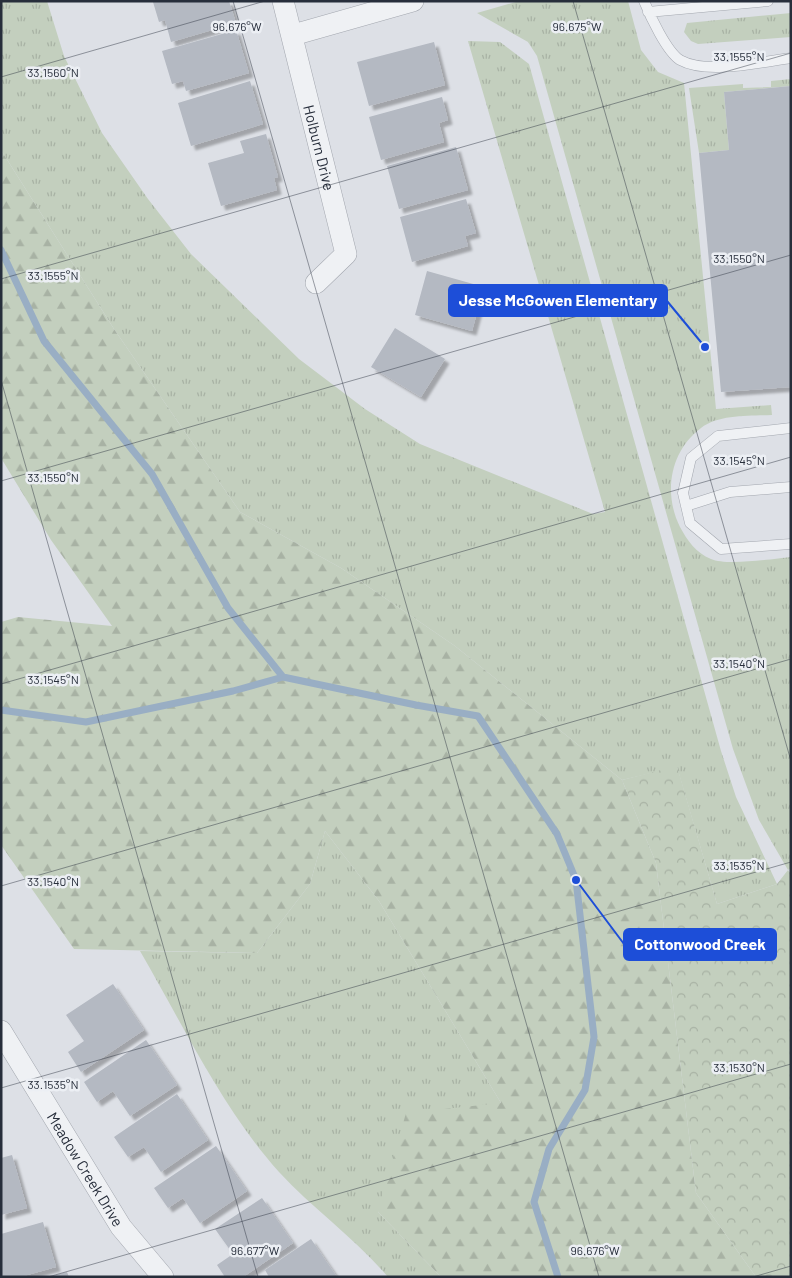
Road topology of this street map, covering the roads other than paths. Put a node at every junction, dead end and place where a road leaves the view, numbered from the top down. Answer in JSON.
{"nodes":[{"id":1,"x":283,"y":1,"type":"edge"},
{"id":2,"x":413,"y":1,"type":"edge"},
{"id":3,"x":644,"y":1,"type":"edge"},
{"id":4,"x":768,"y":1,"type":"edge"},
{"id":5,"x":648,"y":12,"type":"junction"},
{"id":6,"x":292,"y":35,"type":"junction"},
{"id":7,"x":791,"y":58,"type":"edge"},
{"id":8,"x":316,"y":283,"type":"dead end"},
{"id":9,"x":791,"y":428,"type":"edge"},
{"id":10,"x":791,"y":487,"type":"edge"},
{"id":11,"x":686,"y":506,"type":"junction"},
{"id":12,"x":791,"y":544,"type":"edge"},
{"id":13,"x":1,"y":1031,"type":"edge"},
{"id":14,"x":163,"y":1277,"type":"edge"}],
"edges":[{"from":1,"to":6,"type":"street","name":"Holburn Drive"},
{"from":2,"to":6,"type":"street"},
{"from":3,"to":5,"type":"lane"},
{"from":4,"to":5,"type":"lane"},
{"from":5,"to":7,"type":"lane"},
{"from":6,"to":8,"type":"street","name":"Holburn Drive"},
{"from":9,"to":11,"type":"lane"},
{"from":10,"to":11,"type":"lane"},
{"from":11,"to":12,"type":"lane"},
{"from":13,"to":14,"type":"street","name":"Meadow Creek Drive"}]}
